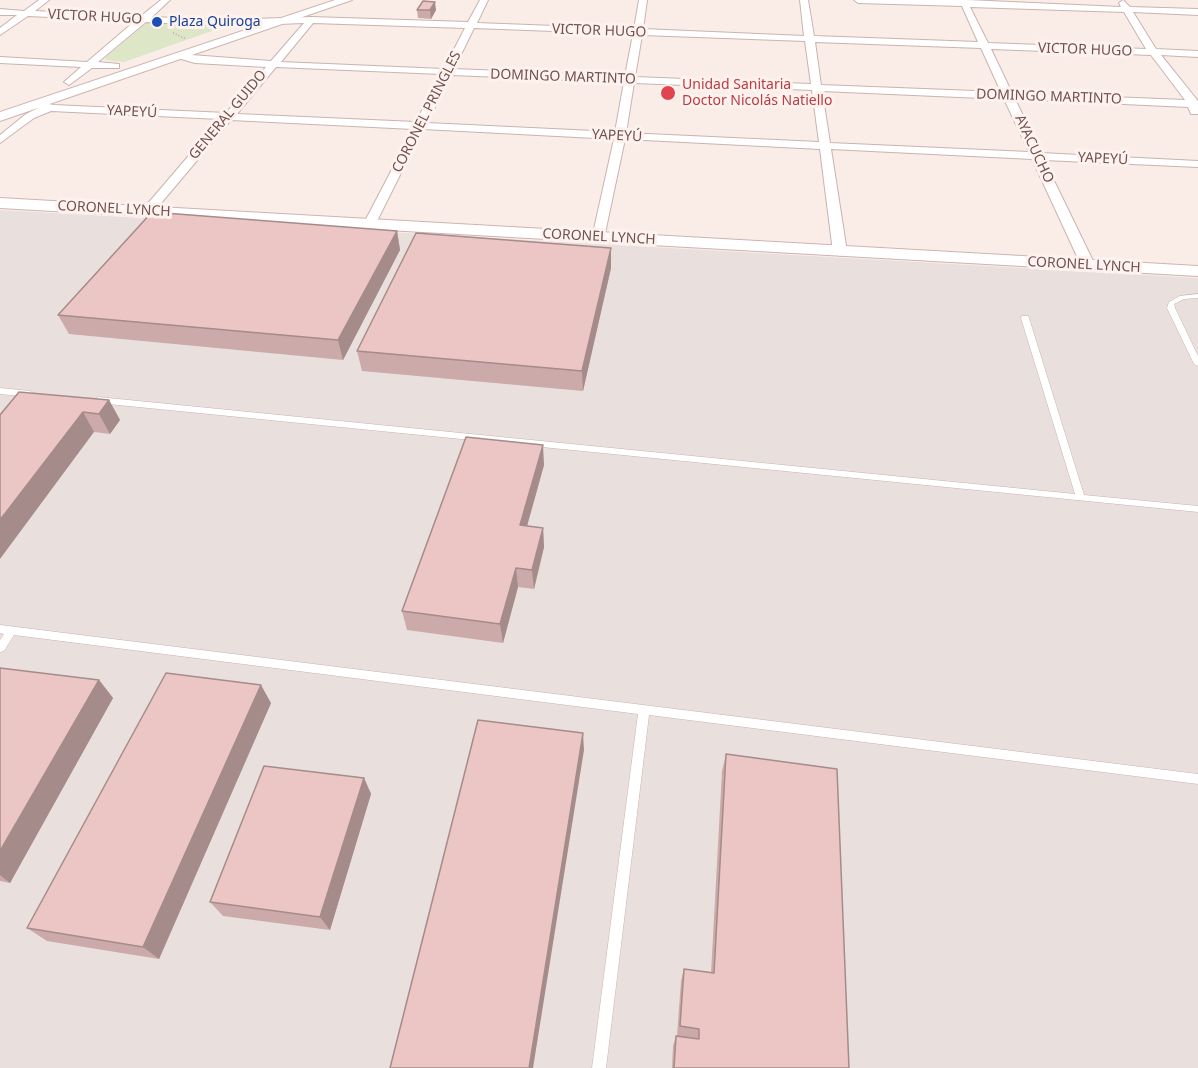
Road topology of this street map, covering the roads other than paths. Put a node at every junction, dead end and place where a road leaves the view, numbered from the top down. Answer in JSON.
{"nodes":[{"id":1,"x":45,"y":0,"type":"edge"},
{"id":2,"x":166,"y":0,"type":"edge"},
{"id":3,"x":317,"y":0,"type":"edge"},
{"id":4,"x":346,"y":0,"type":"edge"},
{"id":5,"x":484,"y":0,"type":"edge"},
{"id":6,"x":643,"y":0,"type":"edge"},
{"id":7,"x":804,"y":0,"type":"edge"},
{"id":8,"x":858,"y":0,"type":"edge"},
{"id":9,"x":1121,"y":0,"type":"edge"},
{"id":10,"x":964,"y":2,"type":"edge"},
{"id":11,"x":1129,"y":10,"type":"junction"},
{"id":12,"x":0,"y":12,"type":"edge"},
{"id":13,"x":1198,"y":12,"type":"edge"},
{"id":14,"x":26,"y":14,"type":"junction"},
{"id":15,"x":146,"y":19,"type":"junction"},
{"id":16,"x":284,"y":20,"type":"junction"},
{"id":17,"x":310,"y":20,"type":"junction"},
{"id":18,"x":249,"y":23,"type":"junction"},
{"id":19,"x":470,"y":25,"type":"junction"},
{"id":20,"x":0,"y":32,"type":"edge"},
{"id":21,"x":637,"y":32,"type":"junction"},
{"id":22,"x":810,"y":39,"type":"junction"},
{"id":23,"x":986,"y":46,"type":"junction"},
{"id":24,"x":1153,"y":52,"type":"junction"},
{"id":25,"x":1198,"y":54,"type":"edge"},
{"id":26,"x":181,"y":56,"type":"junction"},
{"id":27,"x":0,"y":60,"type":"edge"},
{"id":28,"x":271,"y":64,"type":"junction"},
{"id":29,"x":86,"y":66,"type":"junction"},
{"id":30,"x":116,"y":66,"type":"junction"},
{"id":31,"x":449,"y":72,"type":"junction"},
{"id":32,"x":630,"y":80,"type":"junction"},
{"id":33,"x":69,"y":82,"type":"junction"},
{"id":34,"x":816,"y":88,"type":"junction"},
{"id":35,"x":1009,"y":96,"type":"junction"},
{"id":36,"x":1195,"y":104,"type":"edge"},
{"id":37,"x":0,"y":106,"type":"edge"},
{"id":38,"x":34,"y":110,"type":"junction"},
{"id":39,"x":1198,"y":115,"type":"edge"},
{"id":40,"x":0,"y":117,"type":"edge"},
{"id":41,"x":227,"y":117,"type":"junction"},
{"id":42,"x":419,"y":126,"type":"junction"},
{"id":43,"x":620,"y":136,"type":"junction"},
{"id":44,"x":0,"y":140,"type":"edge"},
{"id":45,"x":824,"y":145,"type":"junction"},
{"id":46,"x":1038,"y":156,"type":"junction"},
{"id":47,"x":1198,"y":164,"type":"edge"},
{"id":48,"x":0,"y":203,"type":"edge"},
{"id":49,"x":148,"y":212,"type":"junction"},
{"id":50,"x":370,"y":223,"type":"junction"},
{"id":51,"x":598,"y":238,"type":"junction"},
{"id":52,"x":840,"y":252,"type":"junction"},
{"id":53,"x":1088,"y":265,"type":"junction"},
{"id":54,"x":1198,"y":271,"type":"edge"},
{"id":55,"x":1198,"y":296,"type":"edge"},
{"id":56,"x":1024,"y":318,"type":"dead end"},
{"id":57,"x":1198,"y":364,"type":"edge"},
{"id":58,"x":0,"y":391,"type":"edge"},
{"id":59,"x":36,"y":394,"type":"edge"},
{"id":60,"x":83,"y":399,"type":"edge"},
{"id":61,"x":1080,"y":496,"type":"junction"},
{"id":62,"x":1198,"y":508,"type":"edge"},
{"id":63,"x":0,"y":629,"type":"edge"},
{"id":64,"x":12,"y":630,"type":"junction"},
{"id":65,"x":0,"y":648,"type":"edge"},
{"id":66,"x":644,"y":709,"type":"junction"},
{"id":67,"x":1198,"y":779,"type":"edge"},
{"id":68,"x":599,"y":1068,"type":"edge"}],
"edges":[{"from":1,"to":14,"type":"street"},
{"from":2,"to":15,"type":"street"},
{"from":3,"to":18,"type":"main road"},
{"from":4,"to":16,"type":"main road"},
{"from":5,"to":19,"type":"street","name":"CORONEL PRINGLES"},
{"from":6,"to":21,"type":"street"},
{"from":7,"to":22,"type":"street"},
{"from":8,"to":10,"type":"street"},
{"from":9,"to":11,"type":"street"},
{"from":10,"to":11,"type":"street"},
{"from":10,"to":23,"type":"street","name":"AYACUCHO"},
{"from":11,"to":13,"type":"street"},
{"from":11,"to":24,"type":"street"},
{"from":12,"to":14,"type":"street","name":"VICTOR HUGO"},
{"from":14,"to":15,"type":"street","name":"VICTOR HUGO"},
{"from":14,"to":20,"type":"street"},
{"from":15,"to":18,"type":"street","name":"VICTOR HUGO"},
{"from":15,"to":29,"type":"street"},
{"from":16,"to":17,"type":"street","name":"VICTOR HUGO"},
{"from":16,"to":18,"type":"street","name":"VICTOR HUGO"},
{"from":16,"to":26,"type":"main road"},
{"from":17,"to":19,"type":"street","name":"VICTOR HUGO"},
{"from":17,"to":28,"type":"street","name":"GENERAL GUIDO"},
{"from":18,"to":30,"type":"main road"},
{"from":19,"to":21,"type":"street","name":"VICTOR HUGO"},
{"from":19,"to":31,"type":"street","name":"CORONEL PRINGLES"},
{"from":21,"to":22,"type":"street","name":"VICTOR HUGO"},
{"from":21,"to":32,"type":"street"},
{"from":22,"to":23,"type":"street","name":"VICTOR HUGO"},
{"from":22,"to":34,"type":"street"},
{"from":23,"to":24,"type":"street","name":"VICTOR HUGO"},
{"from":23,"to":35,"type":"street","name":"AYACUCHO"},
{"from":24,"to":25,"type":"street","name":"VICTOR HUGO"},
{"from":24,"to":36,"type":"street"},
{"from":26,"to":28,"type":"street","name":"DOMINGO MARTINTO"},
{"from":26,"to":38,"type":"main road"},
{"from":27,"to":29,"type":"street"},
{"from":28,"to":31,"type":"street","name":"DOMINGO MARTINTO"},
{"from":28,"to":41,"type":"street","name":"GENERAL GUIDO"},
{"from":29,"to":30,"type":"street"},
{"from":29,"to":33,"type":"street"},
{"from":30,"to":33,"type":"main road"},
{"from":31,"to":32,"type":"street","name":"DOMINGO MARTINTO"},
{"from":31,"to":42,"type":"street","name":"CORONEL PRINGLES"},
{"from":32,"to":34,"type":"street","name":"DOMINGO MARTINTO"},
{"from":32,"to":43,"type":"street"},
{"from":33,"to":37,"type":"main road"},
{"from":34,"to":35,"type":"street","name":"DOMINGO MARTINTO"},
{"from":34,"to":45,"type":"street"},
{"from":35,"to":36,"type":"street","name":"DOMINGO MARTINTO"},
{"from":35,"to":46,"type":"street","name":"AYACUCHO"},
{"from":36,"to":39,"type":"street"},
{"from":38,"to":40,"type":"main road"},
{"from":38,"to":41,"type":"street","name":"YAPEYÚ"},
{"from":38,"to":44,"type":"street"},
{"from":41,"to":42,"type":"street","name":"YAPEYÚ"},
{"from":41,"to":49,"type":"street","name":"GENERAL GUIDO"},
{"from":42,"to":43,"type":"street","name":"YAPEYÚ"},
{"from":42,"to":50,"type":"street","name":"CORONEL PRINGLES"},
{"from":43,"to":45,"type":"street","name":"YAPEYÚ"},
{"from":43,"to":51,"type":"street"},
{"from":45,"to":46,"type":"street","name":"YAPEYÚ"},
{"from":45,"to":52,"type":"street"},
{"from":46,"to":47,"type":"street","name":"YAPEYÚ"},
{"from":46,"to":53,"type":"street","name":"AYACUCHO"},
{"from":48,"to":49,"type":"main road","name":"CORONEL LYNCH"},
{"from":49,"to":50,"type":"main road","name":"CORONEL LYNCH"},
{"from":50,"to":51,"type":"main road","name":"CORONEL LYNCH"},
{"from":51,"to":52,"type":"main road","name":"CORONEL LYNCH"},
{"from":52,"to":53,"type":"main road","name":"CORONEL LYNCH"},
{"from":53,"to":54,"type":"main road","name":"CORONEL LYNCH"},
{"from":55,"to":57,"type":"lane"},
{"from":56,"to":61,"type":"lane"},
{"from":58,"to":59,"type":"lane"},
{"from":60,"to":61,"type":"lane"},
{"from":61,"to":62,"type":"lane"},
{"from":63,"to":64,"type":"lane"},
{"from":64,"to":65,"type":"lane"},
{"from":64,"to":66,"type":"lane"},
{"from":66,"to":67,"type":"lane"},
{"from":66,"to":68,"type":"lane"}]}
